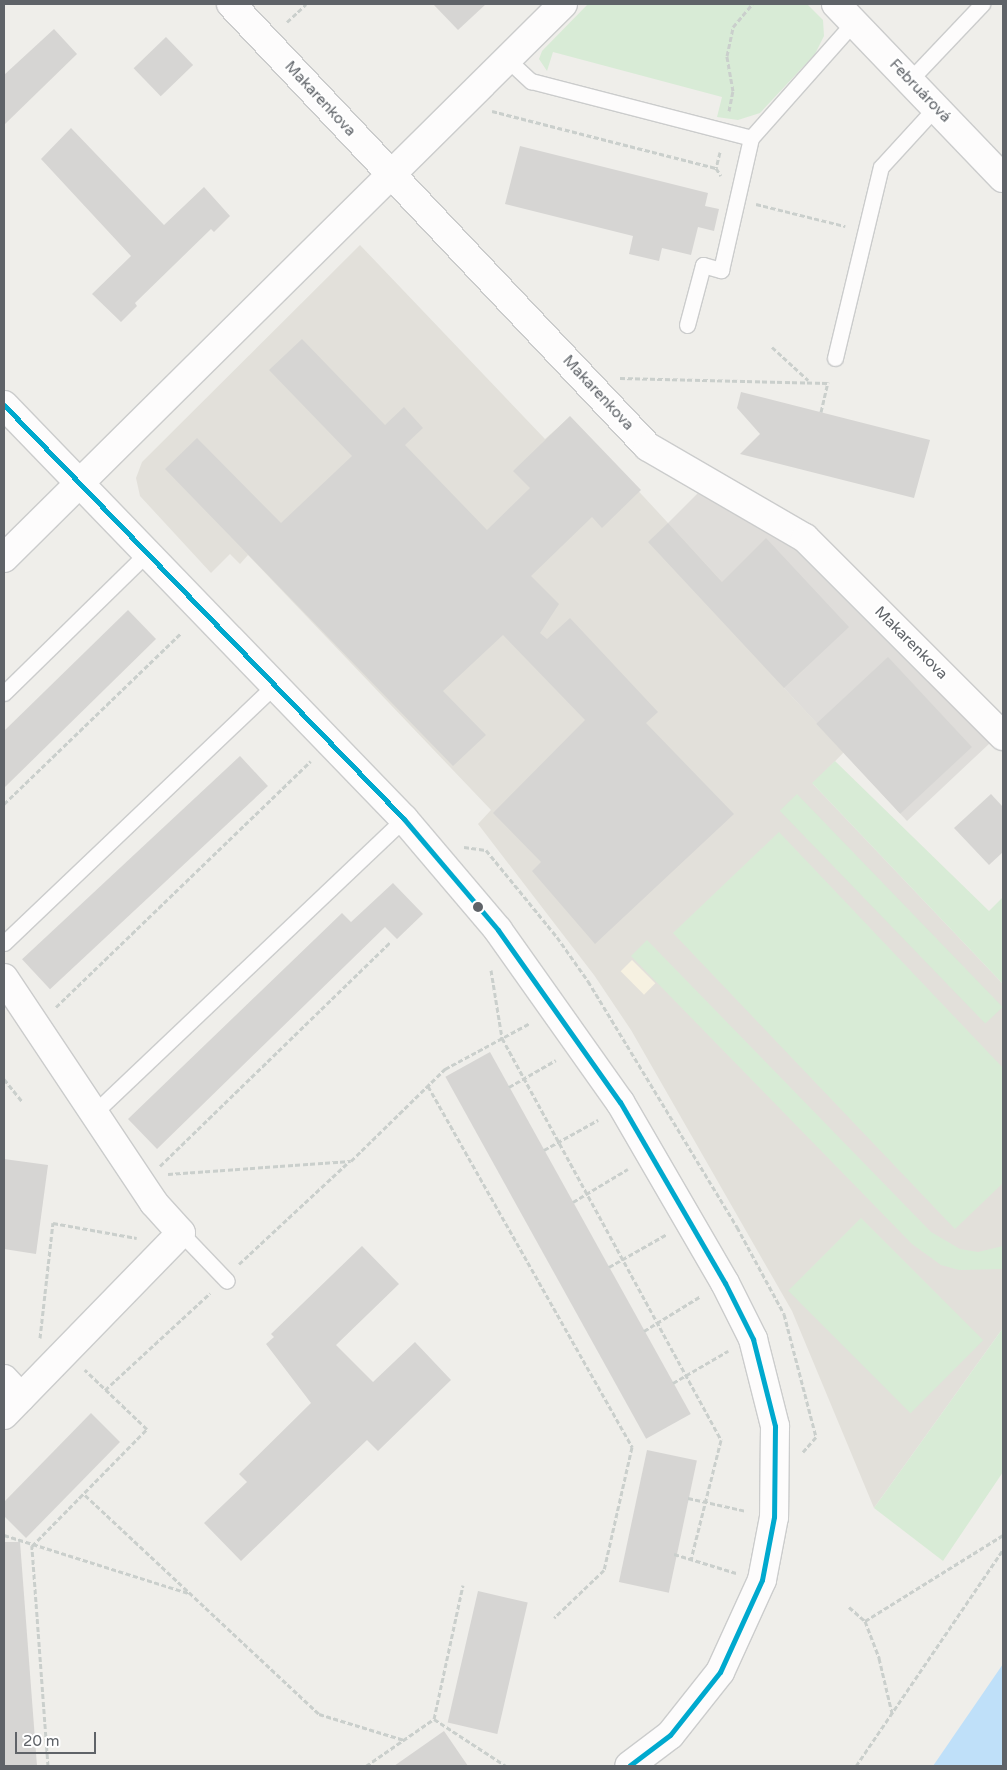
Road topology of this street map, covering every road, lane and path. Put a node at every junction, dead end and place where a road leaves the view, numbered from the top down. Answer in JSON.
{"nodes":[{"id":1,"x":231,"y":4,"type":"edge"},
{"id":2,"x":306,"y":4,"type":"edge"},
{"id":3,"x":563,"y":4,"type":"edge"},
{"id":4,"x":752,"y":4,"type":"edge"},
{"id":5,"x":982,"y":4,"type":"edge"},
{"id":6,"x":845,"y":13,"type":"edge"},
{"id":7,"x":285,"y":24,"type":"dead end"},
{"id":8,"x":507,"y":59,"type":"junction"},
{"id":9,"x":910,"y":80,"type":"junction"},
{"id":10,"x":463,"y":102,"type":"junction"},
{"id":11,"x":936,"y":107,"type":"junction"},
{"id":12,"x":725,"y":132,"type":"junction"},
{"id":13,"x":751,"y":138,"type":"junction"},
{"id":14,"x":716,"y":168,"type":"dead end"},
{"id":15,"x":389,"y":173,"type":"junction"},
{"id":16,"x":1003,"y":178,"type":"edge"},
{"id":17,"x":738,"y":200,"type":"junction"},
{"id":18,"x":865,"y":231,"type":"junction"},
{"id":19,"x":688,"y":325,"type":"dead end"},
{"id":20,"x":772,"y":347,"type":"dead end"},
{"id":21,"x":835,"y":358,"type":"dead end"},
{"id":22,"x":582,"y":377,"type":"junction"},
{"id":23,"x":808,"y":380,"type":"junction"},
{"id":24,"x":4,"y":405,"type":"edge"},
{"id":25,"x":821,"y":412,"type":"dead end"},
{"id":26,"x":78,"y":484,"type":"junction"},
{"id":27,"x":146,"y":554,"type":"junction"},
{"id":28,"x":4,"y":558,"type":"edge"},
{"id":29,"x":181,"y":633,"type":"dead end"},
{"id":30,"x":274,"y":686,"type":"junction"},
{"id":31,"x":4,"y":693,"type":"edge"},
{"id":32,"x":1003,"y":736,"type":"edge"},
{"id":33,"x":318,"y":754,"type":"dead end"},
{"id":34,"x":4,"y":804,"type":"edge"},
{"id":35,"x":404,"y":819,"type":"junction"},
{"id":36,"x":390,"y":942,"type":"dead end"},
{"id":37,"x":4,"y":943,"type":"edge"},
{"id":38,"x":490,"y":964,"type":"dead end"},
{"id":39,"x":4,"y":978,"type":"edge"},
{"id":40,"x":533,"y":1022,"type":"dead end"},
{"id":41,"x":36,"y":1026,"type":"junction"},
{"id":42,"x":502,"y":1038,"type":"junction"},
{"id":43,"x":564,"y":1056,"type":"dead end"},
{"id":44,"x":524,"y":1078,"type":"junction"},
{"id":45,"x":4,"y":1080,"type":"edge"},
{"id":46,"x":428,"y":1086,"type":"junction"},
{"id":47,"x":509,"y":1087,"type":"dead end"},
{"id":48,"x":22,"y":1101,"type":"dead end"},
{"id":49,"x":95,"y":1112,"type":"junction"},
{"id":50,"x":603,"y":1117,"type":"dead end"},
{"id":51,"x":558,"y":1142,"type":"junction"},
{"id":52,"x":544,"y":1150,"type":"dead end"},
{"id":53,"x":351,"y":1161,"type":"junction"},
{"id":54,"x":632,"y":1167,"type":"dead end"},
{"id":55,"x":146,"y":1179,"type":"junction"},
{"id":56,"x":586,"y":1193,"type":"junction"},
{"id":57,"x":572,"y":1202,"type":"dead end"},
{"id":58,"x":669,"y":1232,"type":"dead end"},
{"id":59,"x":181,"y":1233,"type":"junction"},
{"id":60,"x":142,"y":1239,"type":"dead end"},
{"id":61,"x":622,"y":1259,"type":"junction"},
{"id":62,"x":609,"y":1267,"type":"dead end"},
{"id":63,"x":222,"y":1282,"type":"junction"},
{"id":64,"x":703,"y":1294,"type":"dead end"},
{"id":65,"x":658,"y":1323,"type":"junction"},
{"id":66,"x":644,"y":1331,"type":"dead end"},
{"id":67,"x":733,"y":1348,"type":"dead end"},
{"id":68,"x":66,"y":1352,"type":"junction"},
{"id":69,"x":686,"y":1376,"type":"junction"},
{"id":70,"x":673,"y":1383,"type":"dead end"},
{"id":71,"x":106,"y":1390,"type":"junction"},
{"id":72,"x":16,"y":1394,"type":"edge"},
{"id":73,"x":85,"y":1495,"type":"junction"},
{"id":74,"x":688,"y":1498,"type":"dead end"},
{"id":75,"x":705,"y":1502,"type":"junction"},
{"id":76,"x":748,"y":1511,"type":"dead end"},
{"id":77,"x":4,"y":1534,"type":"edge"},
{"id":78,"x":1003,"y":1535,"type":"edge"},
{"id":79,"x":32,"y":1546,"type":"junction"},
{"id":80,"x":1003,"y":1550,"type":"edge"},
{"id":81,"x":674,"y":1554,"type":"dead end"},
{"id":82,"x":691,"y":1559,"type":"junction"},
{"id":83,"x":743,"y":1575,"type":"dead end"},
{"id":84,"x":463,"y":1586,"type":"dead end"},
{"id":85,"x":193,"y":1594,"type":"junction"},
{"id":86,"x":849,"y":1607,"type":"dead end"},
{"id":87,"x":554,"y":1618,"type":"dead end"},
{"id":88,"x":865,"y":1620,"type":"junction"},
{"id":89,"x":892,"y":1714,"type":"junction"},
{"id":90,"x":434,"y":1719,"type":"junction"},
{"id":91,"x":670,"y":1735,"type":"junction"},
{"id":92,"x":404,"y":1740,"type":"junction"},
{"id":93,"x":48,"y":1766,"type":"edge"},
{"id":94,"x":366,"y":1766,"type":"edge"},
{"id":95,"x":506,"y":1766,"type":"edge"},
{"id":96,"x":629,"y":1766,"type":"edge"},
{"id":97,"x":660,"y":1766,"type":"edge"},
{"id":98,"x":856,"y":1766,"type":"edge"}],
"edges":[{"from":1,"to":15,"type":"street","name":"Makarenkova"},
{"from":2,"to":7,"type":"path"},
{"from":3,"to":8,"type":"street"},
{"from":4,"to":12,"type":"path"},
{"from":5,"to":9,"type":"lane"},
{"from":6,"to":9,"type":"street","name":"Februárová"},
{"from":6,"to":13,"type":"lane"},
{"from":8,"to":10,"type":"street"},
{"from":8,"to":12,"type":"lane"},
{"from":9,"to":11,"type":"street","name":"Februárová"},
{"from":10,"to":14,"type":"path"},
{"from":10,"to":15,"type":"street"},
{"from":11,"to":16,"type":"street","name":"Februárová"},
{"from":11,"to":18,"type":"lane"},
{"from":12,"to":13,"type":"lane"},
{"from":13,"to":17,"type":"lane"},
{"from":15,"to":22,"type":"street","name":"Makarenkova"},
{"from":15,"to":26,"type":"street"},
{"from":17,"to":18,"type":"path"},
{"from":17,"to":19,"type":"lane"},
{"from":18,"to":21,"type":"lane"},
{"from":20,"to":23,"type":"path"},
{"from":22,"to":23,"type":"path"},
{"from":22,"to":32,"type":"street","name":"Makarenkova"},
{"from":23,"to":25,"type":"path"},
{"from":24,"to":26,"type":"street"},
{"from":26,"to":27,"type":"street"},
{"from":26,"to":28,"type":"street"},
{"from":27,"to":30,"type":"street"},
{"from":27,"to":31,"type":"lane"},
{"from":29,"to":34,"type":"path"},
{"from":30,"to":35,"type":"street"},
{"from":30,"to":37,"type":"lane"},
{"from":33,"to":41,"type":"path"},
{"from":35,"to":49,"type":"lane"},
{"from":35,"to":91,"type":"street"},
{"from":36,"to":55,"type":"path"},
{"from":38,"to":42,"type":"path"},
{"from":39,"to":41,"type":"street"},
{"from":40,"to":42,"type":"path"},
{"from":41,"to":49,"type":"street"},
{"from":42,"to":44,"type":"path"},
{"from":42,"to":46,"type":"path"},
{"from":43,"to":44,"type":"path"},
{"from":44,"to":47,"type":"path"},
{"from":44,"to":51,"type":"path"},
{"from":45,"to":48,"type":"path"},
{"from":46,"to":53,"type":"path"},
{"from":46,"to":87,"type":"path"},
{"from":49,"to":55,"type":"street"},
{"from":50,"to":51,"type":"path"},
{"from":51,"to":52,"type":"path"},
{"from":51,"to":56,"type":"path"},
{"from":53,"to":55,"type":"path"},
{"from":53,"to":63,"type":"path"},
{"from":54,"to":56,"type":"path"},
{"from":55,"to":59,"type":"street"},
{"from":56,"to":57,"type":"path"},
{"from":56,"to":61,"type":"path"},
{"from":58,"to":61,"type":"path"},
{"from":59,"to":63,"type":"lane"},
{"from":59,"to":68,"type":"street"},
{"from":60,"to":72,"type":"path"},
{"from":61,"to":62,"type":"path"},
{"from":61,"to":65,"type":"path"},
{"from":63,"to":71,"type":"path"},
{"from":64,"to":65,"type":"path"},
{"from":65,"to":66,"type":"path"},
{"from":65,"to":69,"type":"path"},
{"from":67,"to":69,"type":"path"},
{"from":68,"to":71,"type":"path"},
{"from":68,"to":72,"type":"street"},
{"from":69,"to":70,"type":"path"},
{"from":69,"to":75,"type":"path"},
{"from":71,"to":73,"type":"path"},
{"from":73,"to":79,"type":"path"},
{"from":73,"to":85,"type":"path"},
{"from":74,"to":75,"type":"path"},
{"from":75,"to":76,"type":"path"},
{"from":75,"to":82,"type":"path"},
{"from":77,"to":79,"type":"path"},
{"from":78,"to":88,"type":"path"},
{"from":79,"to":85,"type":"path"},
{"from":79,"to":93,"type":"path"},
{"from":80,"to":89,"type":"path"},
{"from":81,"to":82,"type":"path"},
{"from":82,"to":83,"type":"path"},
{"from":84,"to":90,"type":"path"},
{"from":85,"to":92,"type":"path"},
{"from":86,"to":88,"type":"path"},
{"from":88,"to":89,"type":"path"},
{"from":89,"to":98,"type":"path"},
{"from":90,"to":92,"type":"path"},
{"from":90,"to":95,"type":"path"},
{"from":91,"to":96,"type":"street"},
{"from":91,"to":97,"type":"street"},
{"from":92,"to":94,"type":"path"}]}
